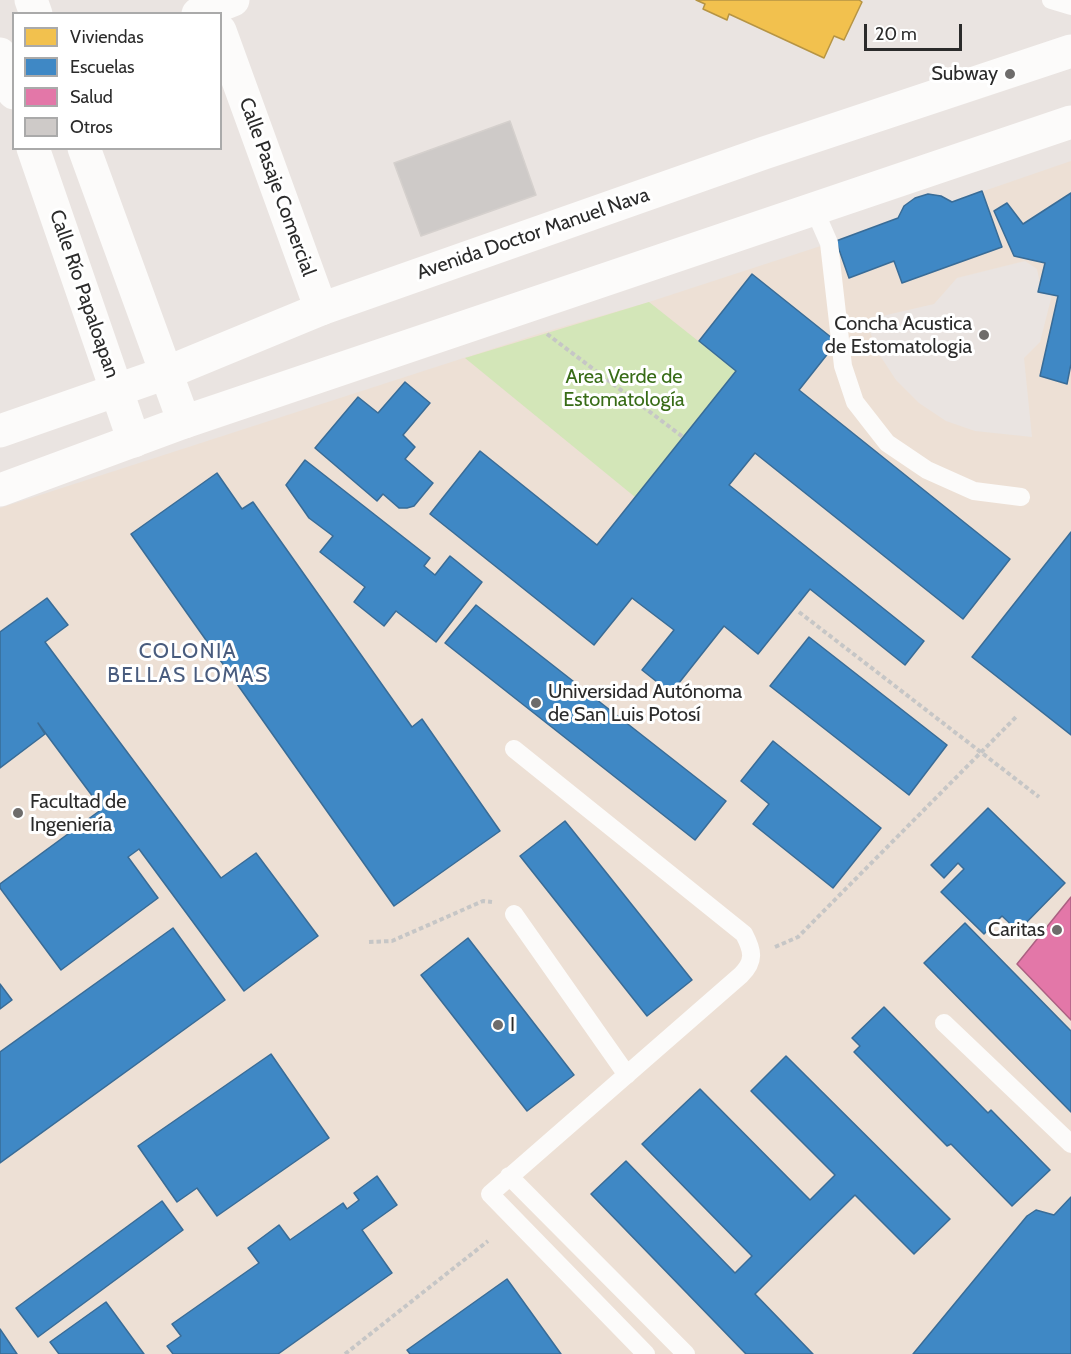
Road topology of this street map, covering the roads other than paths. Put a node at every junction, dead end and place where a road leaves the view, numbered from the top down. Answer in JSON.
{"nodes":[{"id":1,"x":1051,"y":0,"type":"edge"},
{"id":2,"x":1071,"y":6,"type":"edge"},
{"id":3,"x":222,"y":30,"type":"edge"},
{"id":4,"x":1071,"y":51,"type":"edge"},
{"id":5,"x":1071,"y":122,"type":"edge"},
{"id":6,"x":34,"y":150,"type":"edge"},
{"id":7,"x":85,"y":150,"type":"edge"},
{"id":8,"x":814,"y":209,"type":"junction"},
{"id":9,"x":321,"y":309,"type":"junction"},
{"id":10,"x":166,"y":373,"type":"junction"},
{"id":11,"x":116,"y":389,"type":"junction"},
{"id":12,"x":184,"y":422,"type":"junction"},
{"id":13,"x":0,"y":431,"type":"edge"},
{"id":14,"x":134,"y":441,"type":"junction"},
{"id":15,"x":0,"y":490,"type":"edge"},
{"id":16,"x":1021,"y":497,"type":"dead end"},
{"id":17,"x":514,"y":749,"type":"dead end"},
{"id":18,"x":514,"y":914,"type":"road end"},
{"id":19,"x":944,"y":1023,"type":"dead end"},
{"id":20,"x":627,"y":1075,"type":"junction"},
{"id":21,"x":1071,"y":1144,"type":"edge"},
{"id":22,"x":509,"y":1176,"type":"junction"},
{"id":23,"x":646,"y":1354,"type":"edge"},
{"id":24,"x":686,"y":1354,"type":"edge"}],
"edges":[{"from":1,"to":2,"type":"lane"},
{"from":3,"to":9,"type":"main road","name":"Calle Pasaje Comercial"},
{"from":4,"to":9,"type":"main road","name":"Avenida Doctor Manuel Nava"},
{"from":5,"to":8,"type":"main road"},
{"from":6,"to":11,"type":"main road","name":"Calle Río Papaloapan"},
{"from":7,"to":10,"type":"main road"},
{"from":8,"to":12,"type":"main road"},
{"from":8,"to":16,"type":"lane"},
{"from":9,"to":10,"type":"main road","name":"Avenida Doctor Manuel Nava"},
{"from":10,"to":11,"type":"main road","name":"Avenida Doctor Manuel Nava"},
{"from":10,"to":12,"type":"main road"},
{"from":11,"to":13,"type":"main road","name":"Avenida Doctor Manuel Nava"},
{"from":11,"to":14,"type":"main road","name":"Calle Río Papaloapan"},
{"from":12,"to":14,"type":"main road"},
{"from":14,"to":15,"type":"main road"},
{"from":17,"to":20,"type":"lane"},
{"from":18,"to":20,"type":"lane"},
{"from":19,"to":21,"type":"lane"},
{"from":20,"to":22,"type":"lane"},
{"from":22,"to":23,"type":"lane"},
{"from":22,"to":24,"type":"lane"}]}
